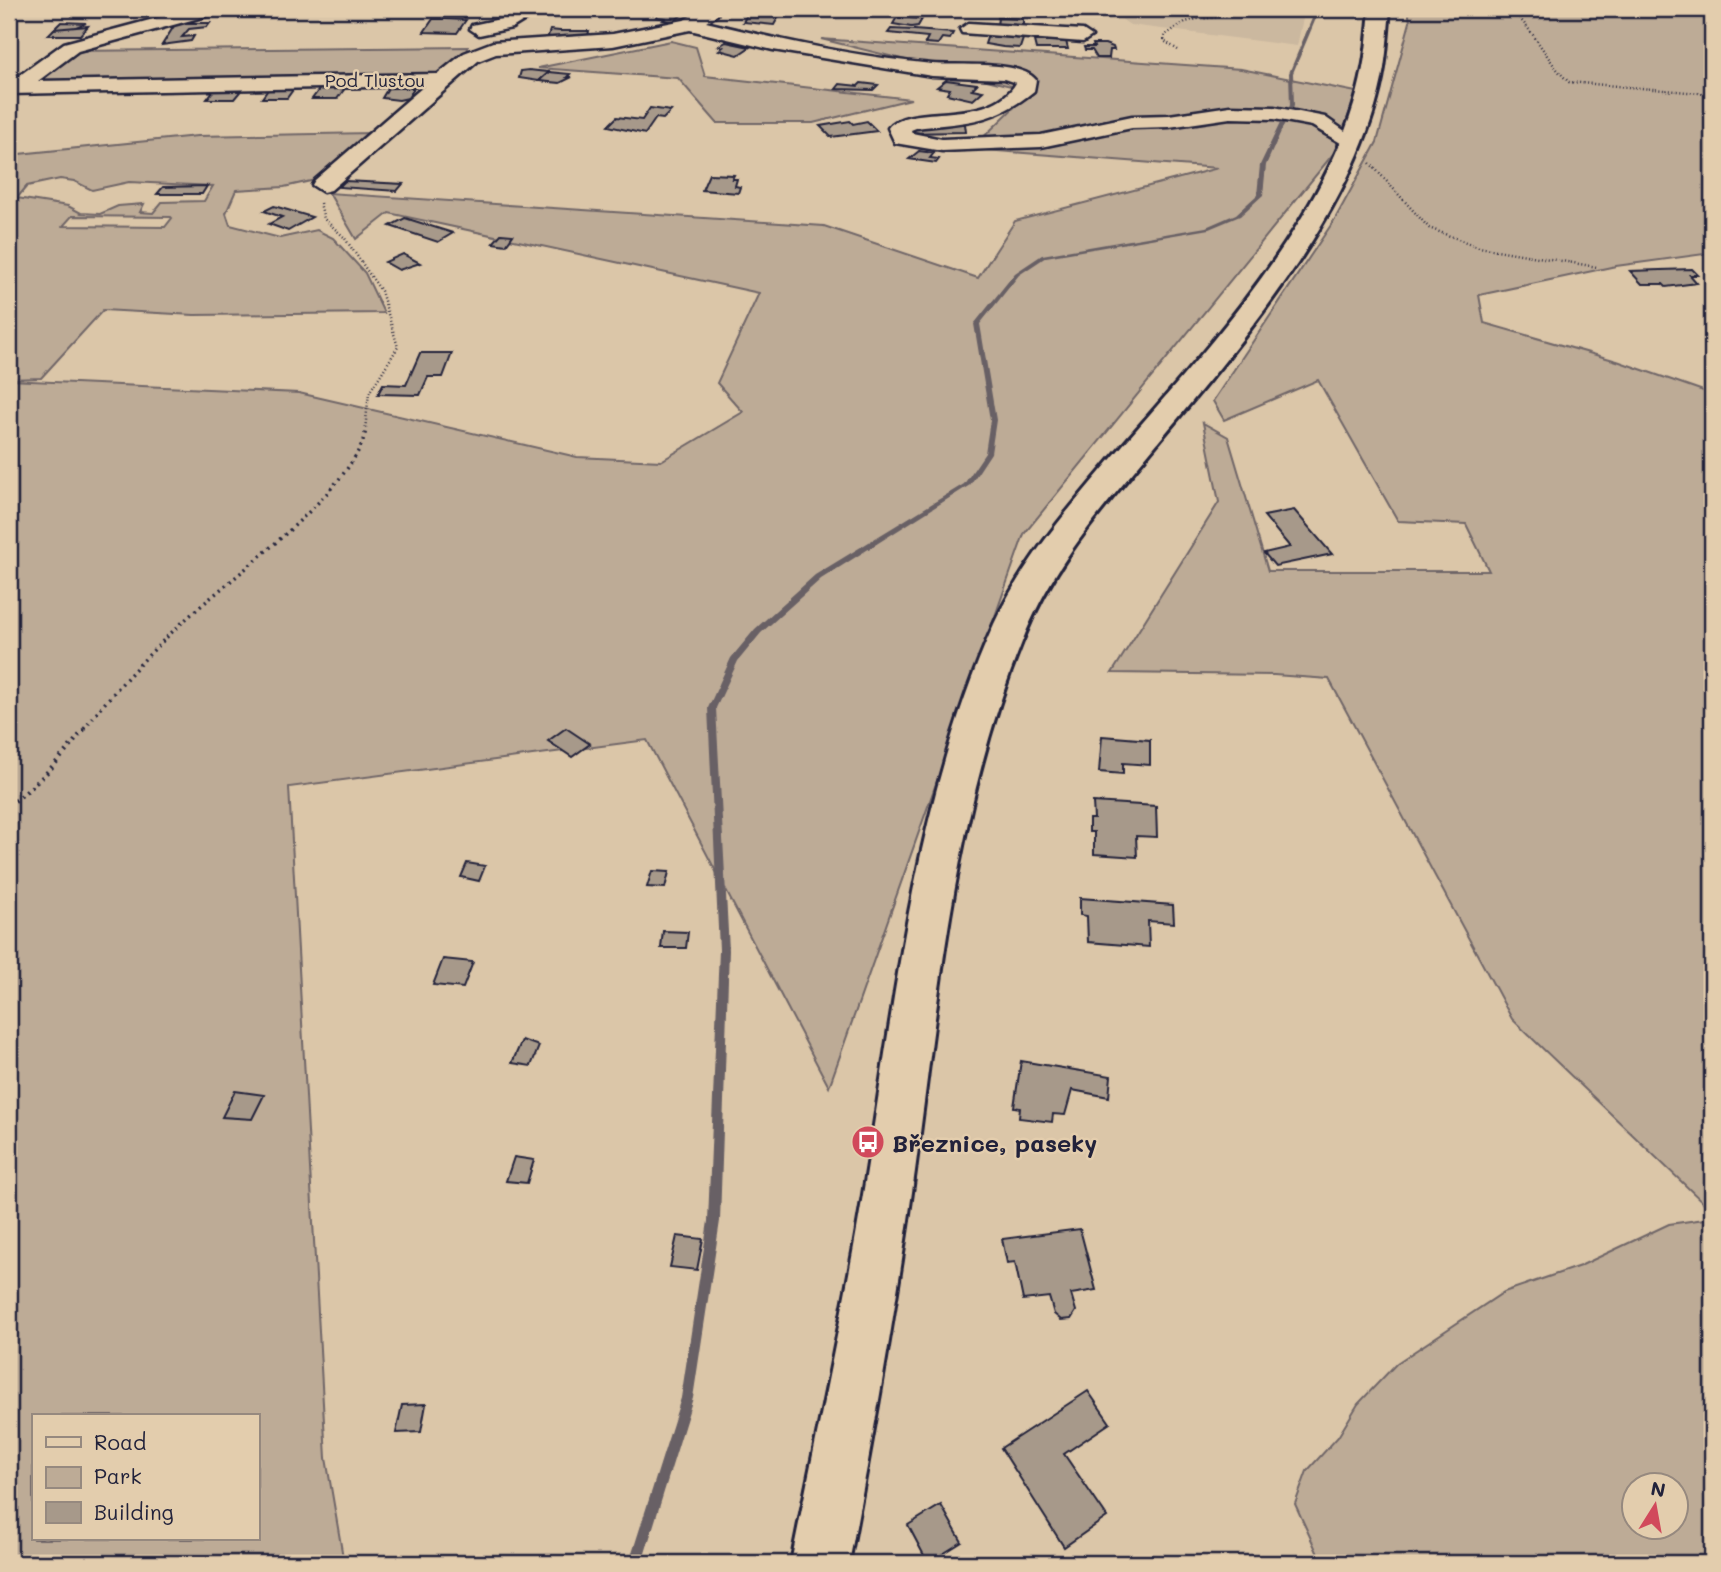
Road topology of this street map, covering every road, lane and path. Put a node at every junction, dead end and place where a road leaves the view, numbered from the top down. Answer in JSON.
{"nodes":[{"id":1,"x":211,"y":9,"type":"edge"},
{"id":2,"x":715,"y":9,"type":"edge"},
{"id":3,"x":974,"y":9,"type":"edge"},
{"id":4,"x":1296,"y":9,"type":"edge"},
{"id":5,"x":1380,"y":9,"type":"edge"},
{"id":6,"x":1509,"y":9,"type":"edge"},
{"id":7,"x":524,"y":15,"type":"dead end"},
{"id":8,"x":690,"y":24,"type":"junction"},
{"id":9,"x":1083,"y":36,"type":"dead end"},
{"id":10,"x":1178,"y":50,"type":"dead end"},
{"id":11,"x":471,"y":57,"type":"junction"},
{"id":12,"x":443,"y":80,"type":"junction"},
{"id":13,"x":13,"y":89,"type":"edge"},
{"id":14,"x":1712,"y":94,"type":"edge"},
{"id":15,"x":1351,"y":143,"type":"junction"},
{"id":16,"x":323,"y":186,"type":"joint"},
{"id":17,"x":1597,"y":267,"type":"dead end"},
{"id":18,"x":9,"y":805,"type":"edge"},
{"id":19,"x":820,"y":1563,"type":"edge"}],
"edges":[{"from":1,"to":13,"type":"street"},
{"from":2,"to":8,"type":"street","name":"Pod Tlustou"},
{"from":3,"to":9,"type":"street"},
{"from":4,"to":10,"type":"path"},
{"from":5,"to":15,"type":"main road"},
{"from":6,"to":14,"type":"path"},
{"from":7,"to":11,"type":"street"},
{"from":8,"to":11,"type":"street","name":"Pod Tlustou"},
{"from":8,"to":15,"type":"street"},
{"from":11,"to":12,"type":"street","name":"Pod Tlustou"},
{"from":12,"to":13,"type":"street","name":"Pod Tlustou"},
{"from":12,"to":16,"type":"street"},
{"from":15,"to":17,"type":"path"},
{"from":15,"to":19,"type":"main road"},
{"from":16,"to":18,"type":"path"}]}
